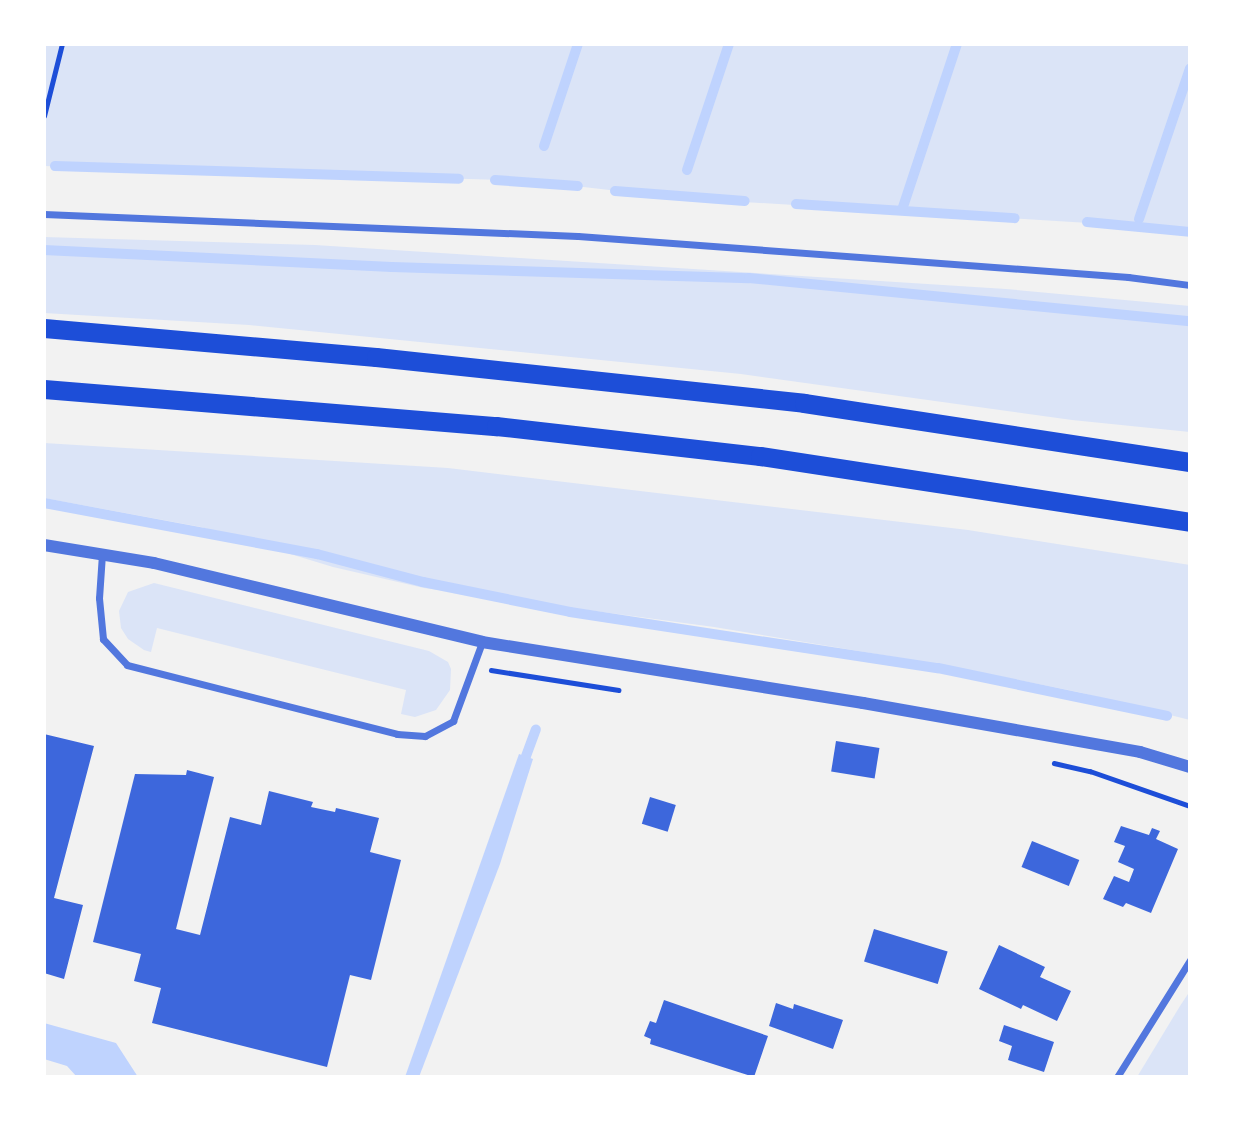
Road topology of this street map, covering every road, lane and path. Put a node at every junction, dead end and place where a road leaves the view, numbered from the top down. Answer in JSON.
{"nodes":[{"id":1,"x":62,"y":44,"type":"edge"},
{"id":2,"x":44,"y":116,"type":"edge"},
{"id":3,"x":44,"y":214,"type":"edge"},
{"id":4,"x":1190,"y":285,"type":"edge"},
{"id":5,"x":44,"y":328,"type":"edge"},
{"id":6,"x":44,"y":389,"type":"edge"},
{"id":7,"x":1190,"y":462,"type":"edge"},
{"id":8,"x":1190,"y":522,"type":"edge"},
{"id":9,"x":44,"y":545,"type":"edge"},
{"id":10,"x":102,"y":553,"type":"junction"},
{"id":11,"x":482,"y":642,"type":"junction"},
{"id":12,"x":473,"y":668,"type":"junction"},
{"id":13,"x":631,"y":692,"type":"dead end"},
{"id":14,"x":1045,"y":761,"type":"dead end"},
{"id":15,"x":1190,"y":767,"type":"edge"},
{"id":16,"x":1190,"y":806,"type":"edge"},
{"id":17,"x":1190,"y":960,"type":"edge"},
{"id":18,"x":1117,"y":1077,"type":"edge"}],
"edges":[{"from":1,"to":2,"type":"path"},
{"from":3,"to":4,"type":"street"},
{"from":5,"to":7,"type":"highway"},
{"from":6,"to":8,"type":"highway"},
{"from":9,"to":10,"type":"street"},
{"from":10,"to":11,"type":"street"},
{"from":10,"to":12,"type":"street"},
{"from":11,"to":12,"type":"street"},
{"from":11,"to":15,"type":"street"},
{"from":12,"to":13,"type":"path"},
{"from":14,"to":16,"type":"path"},
{"from":17,"to":18,"type":"street"}]}
